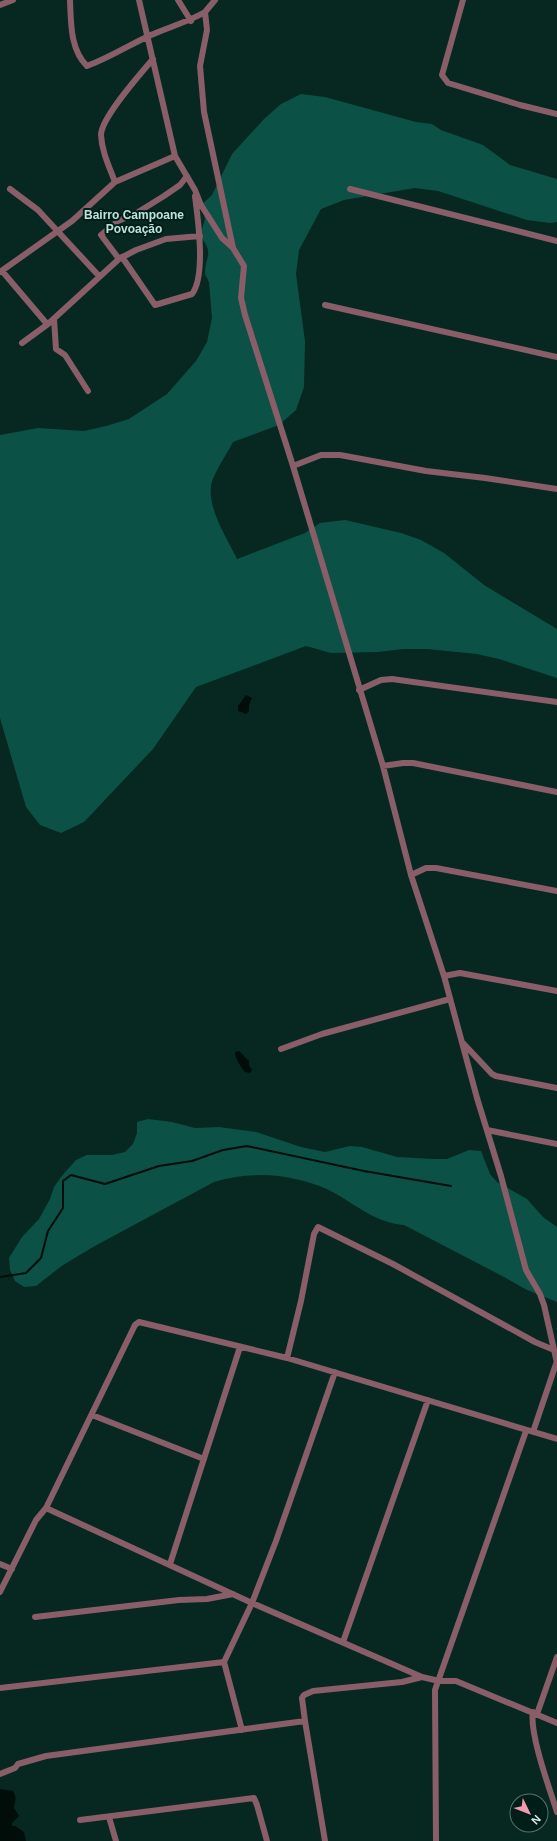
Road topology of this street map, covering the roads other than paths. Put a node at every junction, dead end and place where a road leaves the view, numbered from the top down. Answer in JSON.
{"nodes":[{"id":1,"x":13,"y":0,"type":"edge"},
{"id":2,"x":70,"y":0,"type":"edge"},
{"id":3,"x":139,"y":0,"type":"edge"},
{"id":4,"x":178,"y":0,"type":"edge"},
{"id":5,"x":215,"y":0,"type":"edge"},
{"id":6,"x":464,"y":0,"type":"edge"},
{"id":7,"x":0,"y":5,"type":"edge"},
{"id":8,"x":205,"y":12,"type":"junction"},
{"id":9,"x":191,"y":20,"type":"junction"},
{"id":10,"x":148,"y":36,"type":"junction"},
{"id":11,"x":153,"y":59,"type":"junction"},
{"id":12,"x":557,"y":114,"type":"edge"},
{"id":13,"x":175,"y":156,"type":"junction"},
{"id":14,"x":187,"y":176,"type":"junction"},
{"id":15,"x":115,"y":182,"type":"junction"},
{"id":16,"x":10,"y":189,"type":"dead end"},
{"id":17,"x":350,"y":189,"type":"dead end"},
{"id":18,"x":195,"y":190,"type":"junction"},
{"id":19,"x":57,"y":232,"type":"junction"},
{"id":20,"x":200,"y":236,"type":"junction"},
{"id":21,"x":557,"y":242,"type":"edge"},
{"id":22,"x":233,"y":248,"type":"junction"},
{"id":23,"x":121,"y":258,"type":"junction"},
{"id":24,"x":1,"y":272,"type":"edge"},
{"id":25,"x":100,"y":276,"type":"junction"},
{"id":26,"x":325,"y":304,"type":"dead end"},
{"id":27,"x":54,"y":319,"type":"junction"},
{"id":28,"x":48,"y":324,"type":"junction"},
{"id":29,"x":22,"y":343,"type":"dead end"},
{"id":30,"x":557,"y":357,"type":"edge"},
{"id":31,"x":88,"y":392,"type":"dead end"},
{"id":32,"x":293,"y":466,"type":"junction"},
{"id":33,"x":557,"y":489,"type":"edge"},
{"id":34,"x":359,"y":690,"type":"junction"},
{"id":35,"x":557,"y":702,"type":"edge"},
{"id":36,"x":383,"y":766,"type":"junction"},
{"id":37,"x":557,"y":792,"type":"edge"},
{"id":38,"x":411,"y":875,"type":"junction"},
{"id":39,"x":557,"y":891,"type":"edge"},
{"id":40,"x":444,"y":976,"type":"junction"},
{"id":41,"x":557,"y":991,"type":"edge"},
{"id":42,"x":450,"y":999,"type":"junction"},
{"id":43,"x":461,"y":1041,"type":"junction"},
{"id":44,"x":281,"y":1049,"type":"dead end"},
{"id":45,"x":557,"y":1088,"type":"edge"},
{"id":46,"x":487,"y":1130,"type":"junction"},
{"id":47,"x":557,"y":1144,"type":"edge"},
{"id":48,"x":240,"y":1347,"type":"junction"},
{"id":49,"x":554,"y":1350,"type":"junction"},
{"id":50,"x":287,"y":1358,"type":"junction"},
{"id":51,"x":557,"y":1362,"type":"edge"},
{"id":52,"x":335,"y":1372,"type":"junction"},
{"id":53,"x":428,"y":1400,"type":"junction"},
{"id":54,"x":92,"y":1415,"type":"junction"},
{"id":55,"x":526,"y":1430,"type":"junction"},
{"id":56,"x":533,"y":1432,"type":"junction"},
{"id":57,"x":557,"y":1439,"type":"edge"},
{"id":58,"x":204,"y":1459,"type":"junction"},
{"id":59,"x":46,"y":1508,"type":"junction"},
{"id":60,"x":0,"y":1564,"type":"edge"},
{"id":61,"x":170,"y":1564,"type":"junction"},
{"id":62,"x":12,"y":1569,"type":"junction"},
{"id":63,"x":0,"y":1592,"type":"edge"},
{"id":64,"x":233,"y":1594,"type":"junction"},
{"id":65,"x":252,"y":1603,"type":"junction"},
{"id":66,"x":35,"y":1616,"type":"dead end"},
{"id":67,"x":343,"y":1642,"type":"junction"},
{"id":68,"x":557,"y":1657,"type":"edge"},
{"id":69,"x":224,"y":1662,"type":"junction"},
{"id":70,"x":422,"y":1677,"type":"junction"},
{"id":71,"x":439,"y":1681,"type":"junction"},
{"id":72,"x":0,"y":1688,"type":"edge"},
{"id":73,"x":535,"y":1713,"type":"junction"},
{"id":74,"x":305,"y":1721,"type":"junction"},
{"id":75,"x":557,"y":1723,"type":"edge"},
{"id":76,"x":242,"y":1730,"type":"junction"},
{"id":77,"x":0,"y":1774,"type":"edge"},
{"id":78,"x":557,"y":1812,"type":"edge"},
{"id":79,"x":109,"y":1817,"type":"junction"},
{"id":80,"x":80,"y":1820,"type":"dead end"},
{"id":81,"x":116,"y":1841,"type":"edge"},
{"id":82,"x":267,"y":1841,"type":"edge"},
{"id":83,"x":325,"y":1841,"type":"edge"},
{"id":84,"x":436,"y":1841,"type":"edge"}],
"edges":[{"from":1,"to":7,"type":"street"},
{"from":2,"to":10,"type":"street"},
{"from":3,"to":10,"type":"street"},
{"from":4,"to":9,"type":"street"},
{"from":5,"to":8,"type":"street"},
{"from":6,"to":12,"type":"street"},
{"from":8,"to":9,"type":"street"},
{"from":8,"to":22,"type":"street"},
{"from":9,"to":10,"type":"street"},
{"from":10,"to":11,"type":"street"},
{"from":11,"to":13,"type":"street"},
{"from":11,"to":15,"type":"street"},
{"from":13,"to":14,"type":"street"},
{"from":13,"to":15,"type":"street"},
{"from":14,"to":18,"type":"street"},
{"from":14,"to":23,"type":"street"},
{"from":15,"to":19,"type":"street"},
{"from":16,"to":19,"type":"street"},
{"from":17,"to":21,"type":"street"},
{"from":18,"to":20,"type":"street"},
{"from":18,"to":22,"type":"street"},
{"from":19,"to":24,"type":"street"},
{"from":19,"to":25,"type":"street"},
{"from":20,"to":23,"type":"street"},
{"from":20,"to":23,"type":"street"},
{"from":22,"to":32,"type":"street"},
{"from":23,"to":25,"type":"street"},
{"from":24,"to":28,"type":"street"},
{"from":25,"to":27,"type":"street"},
{"from":26,"to":30,"type":"street"},
{"from":27,"to":28,"type":"street"},
{"from":27,"to":31,"type":"street"},
{"from":28,"to":29,"type":"street"},
{"from":32,"to":33,"type":"street"},
{"from":32,"to":34,"type":"street"},
{"from":34,"to":35,"type":"street"},
{"from":34,"to":36,"type":"street"},
{"from":36,"to":37,"type":"street"},
{"from":36,"to":38,"type":"street"},
{"from":38,"to":39,"type":"street"},
{"from":38,"to":40,"type":"street"},
{"from":40,"to":41,"type":"street"},
{"from":40,"to":42,"type":"street"},
{"from":42,"to":43,"type":"street"},
{"from":42,"to":44,"type":"street"},
{"from":43,"to":45,"type":"street"},
{"from":43,"to":46,"type":"street"},
{"from":46,"to":47,"type":"street"},
{"from":46,"to":49,"type":"street"},
{"from":48,"to":50,"type":"street"},
{"from":48,"to":54,"type":"street"},
{"from":48,"to":58,"type":"street"},
{"from":49,"to":50,"type":"street"},
{"from":49,"to":51,"type":"street"},
{"from":50,"to":52,"type":"street"},
{"from":51,"to":56,"type":"street"},
{"from":52,"to":53,"type":"street"},
{"from":52,"to":65,"type":"street"},
{"from":53,"to":55,"type":"street"},
{"from":53,"to":67,"type":"street"},
{"from":54,"to":58,"type":"street"},
{"from":54,"to":59,"type":"street"},
{"from":55,"to":56,"type":"street"},
{"from":55,"to":71,"type":"street"},
{"from":56,"to":57,"type":"street"},
{"from":58,"to":61,"type":"street"},
{"from":59,"to":61,"type":"street"},
{"from":59,"to":62,"type":"street"},
{"from":60,"to":62,"type":"street"},
{"from":61,"to":64,"type":"street"},
{"from":62,"to":63,"type":"street"},
{"from":64,"to":65,"type":"street"},
{"from":64,"to":66,"type":"street"},
{"from":65,"to":67,"type":"street"},
{"from":65,"to":69,"type":"street"},
{"from":67,"to":70,"type":"street"},
{"from":68,"to":73,"type":"street"},
{"from":69,"to":72,"type":"street"},
{"from":69,"to":76,"type":"street"},
{"from":70,"to":71,"type":"street"},
{"from":70,"to":74,"type":"street"},
{"from":71,"to":73,"type":"street"},
{"from":71,"to":84,"type":"street"},
{"from":73,"to":75,"type":"street"},
{"from":73,"to":78,"type":"street"},
{"from":74,"to":76,"type":"street"},
{"from":74,"to":83,"type":"street"},
{"from":76,"to":77,"type":"street"},
{"from":79,"to":80,"type":"street"},
{"from":79,"to":81,"type":"street"},
{"from":79,"to":82,"type":"street"}]}
